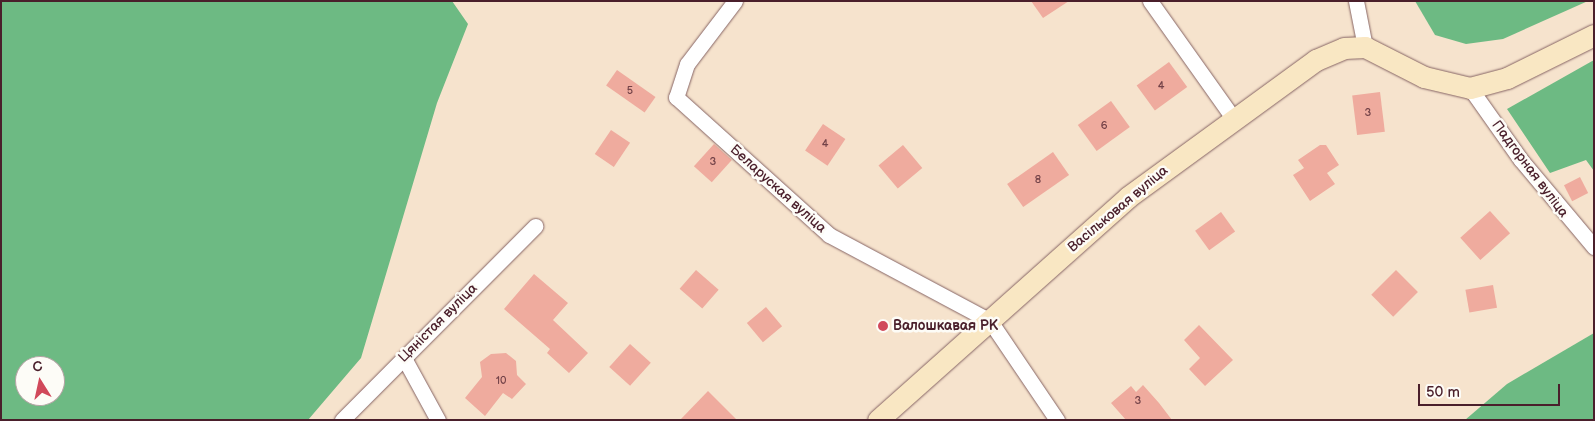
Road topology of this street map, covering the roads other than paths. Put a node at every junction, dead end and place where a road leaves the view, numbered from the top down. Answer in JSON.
{"nodes":[{"id":1,"x":736,"y":1,"type":"edge"},
{"id":2,"x":1150,"y":1,"type":"edge"},
{"id":3,"x":1356,"y":1,"type":"edge"},
{"id":4,"x":1594,"y":35,"type":"edge"},
{"id":5,"x":1374,"y":51,"type":"junction"},
{"id":6,"x":1470,"y":88,"type":"junction"},
{"id":7,"x":1233,"y":118,"type":"junction"},
{"id":8,"x":535,"y":226,"type":"dead end"},
{"id":9,"x":1594,"y":247,"type":"edge"},
{"id":10,"x":990,"y":321,"type":"junction"},
{"id":11,"x":404,"y":358,"type":"junction"},
{"id":12,"x":342,"y":420,"type":"edge"},
{"id":13,"x":438,"y":420,"type":"edge"},
{"id":14,"x":878,"y":420,"type":"edge"},
{"id":15,"x":1057,"y":420,"type":"edge"}],
"edges":[{"from":1,"to":10,"type":"street","name":"Беларуская вуліца"},
{"from":2,"to":7,"type":"street"},
{"from":3,"to":5,"type":"street"},
{"from":4,"to":6,"type":"street"},
{"from":5,"to":6,"type":"street"},
{"from":5,"to":7,"type":"street","name":"Васільковая вуліца"},
{"from":6,"to":9,"type":"street","name":"Падгорная вуліца"},
{"from":7,"to":10,"type":"street","name":"Васільковая вуліца"},
{"from":8,"to":11,"type":"street","name":"Цяністая вуліца"},
{"from":10,"to":14,"type":"street","name":"Васільковая вуліца"},
{"from":10,"to":15,"type":"street"},
{"from":11,"to":12,"type":"street","name":"Цяністая вуліца"},
{"from":11,"to":13,"type":"street"}]}
